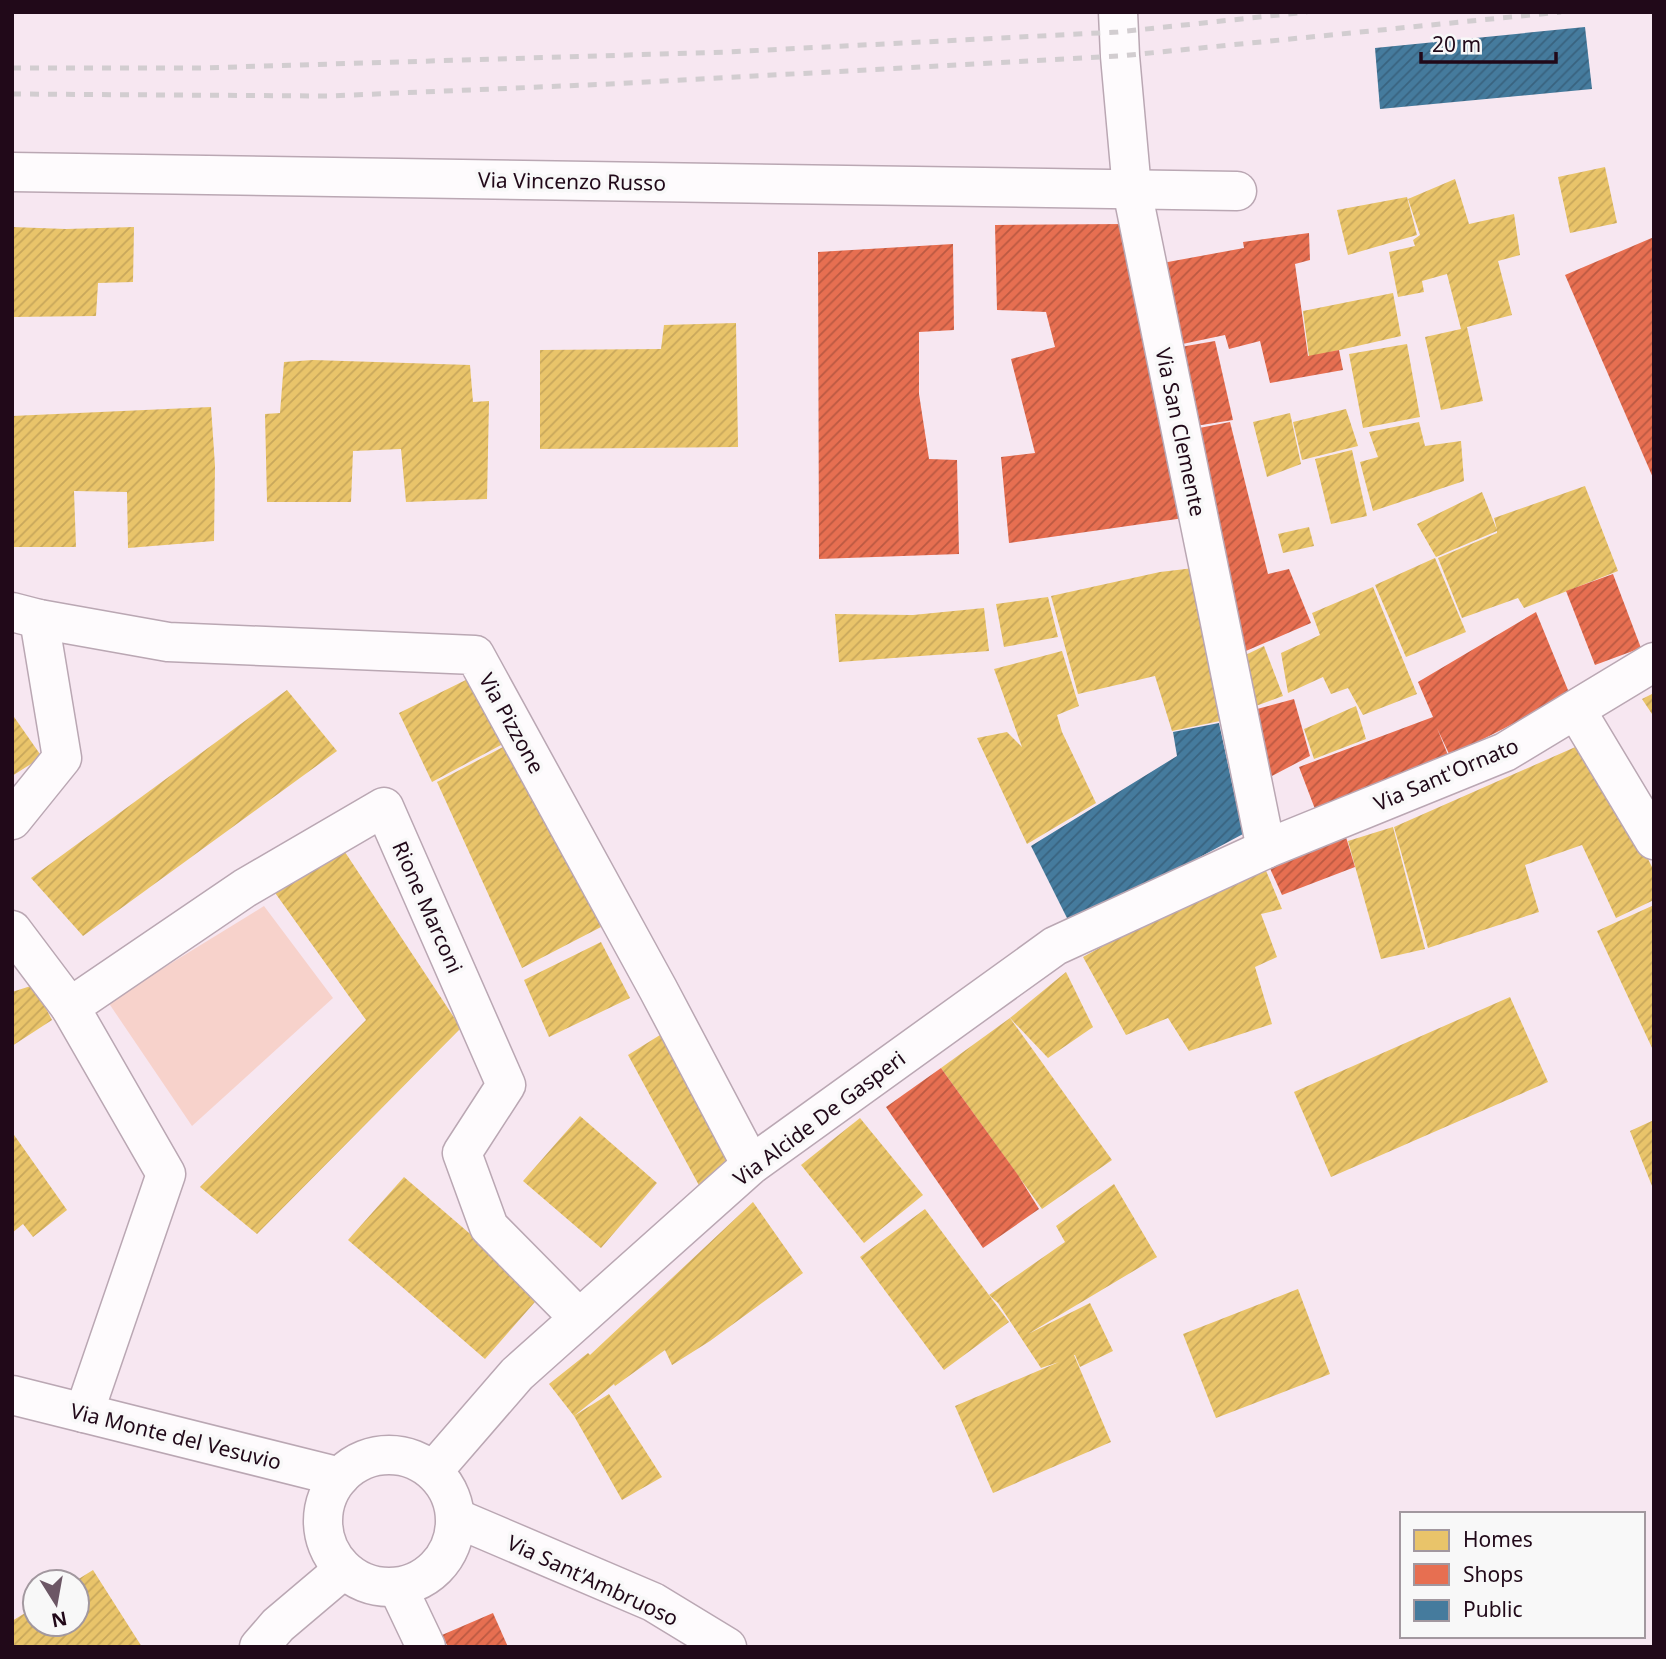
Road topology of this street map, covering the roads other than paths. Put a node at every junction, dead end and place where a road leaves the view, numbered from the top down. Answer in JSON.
{"nodes":[{"id":1,"x":1118,"y":12,"type":"edge"},
{"id":2,"x":12,"y":172,"type":"edge"},
{"id":3,"x":1132,"y":190,"type":"junction"},
{"id":4,"x":1237,"y":191,"type":"dead end"},
{"id":5,"x":26,"y":615,"type":"edge"},
{"id":6,"x":1654,"y":662,"type":"edge"},
{"id":7,"x":1576,"y":710,"type":"junction"},
{"id":8,"x":12,"y":820,"type":"edge"},
{"id":9,"x":1654,"y":840,"type":"edge"},
{"id":10,"x":1266,"y":849,"type":"junction"},
{"id":11,"x":12,"y":930,"type":"edge"},
{"id":12,"x":70,"y":1007,"type":"junction"},
{"id":13,"x":751,"y":1165,"type":"junction"},
{"id":14,"x":579,"y":1318,"type":"junction"},
{"id":15,"x":12,"y":1395,"type":"edge"},
{"id":16,"x":84,"y":1413,"type":"junction"},
{"id":17,"x":433,"y":1471,"type":"junction"},
{"id":18,"x":340,"y":1476,"type":"junction"},
{"id":19,"x":456,"y":1518,"type":"junction"},
{"id":20,"x":343,"y":1570,"type":"junction"},
{"id":21,"x":398,"y":1588,"type":"junction"},
{"id":22,"x":259,"y":1647,"type":"edge"},
{"id":23,"x":426,"y":1647,"type":"edge"},
{"id":24,"x":727,"y":1647,"type":"edge"}],
"edges":[{"from":1,"to":3,"type":"street","name":"Via San Clemente"},
{"from":2,"to":3,"type":"street","name":"Via Vincenzo Russo"},
{"from":3,"to":4,"type":"street","name":"Via Vincenzo Russo"},
{"from":3,"to":10,"type":"street","name":"Via San Clemente"},
{"from":5,"to":8,"type":"street"},
{"from":5,"to":13,"type":"street","name":"Via Pizzone"},
{"from":6,"to":7,"type":"street","name":"Via Sant'Ornato"},
{"from":7,"to":9,"type":"street"},
{"from":7,"to":10,"type":"street","name":"Via Sant'Ornato"},
{"from":10,"to":13,"type":"street","name":"Via Alcide De Gasperi"},
{"from":11,"to":12,"type":"street"},
{"from":12,"to":14,"type":"street","name":"Rione Marconi"},
{"from":12,"to":16,"type":"street"},
{"from":13,"to":14,"type":"street","name":"Via Alcide De Gasperi"},
{"from":14,"to":17,"type":"street","name":"Via Alcide De Gasperi"},
{"from":15,"to":16,"type":"street","name":"Via Monte del Vesuvio"},
{"from":16,"to":18,"type":"street","name":"Via Monte del Vesuvio"},
{"from":17,"to":18,"type":"street"},
{"from":17,"to":19,"type":"street"},
{"from":18,"to":20,"type":"street"},
{"from":19,"to":21,"type":"street"},
{"from":19,"to":24,"type":"street","name":"Via Sant'Ambruoso"},
{"from":20,"to":21,"type":"street"},
{"from":20,"to":22,"type":"street"},
{"from":21,"to":23,"type":"street"}]}
